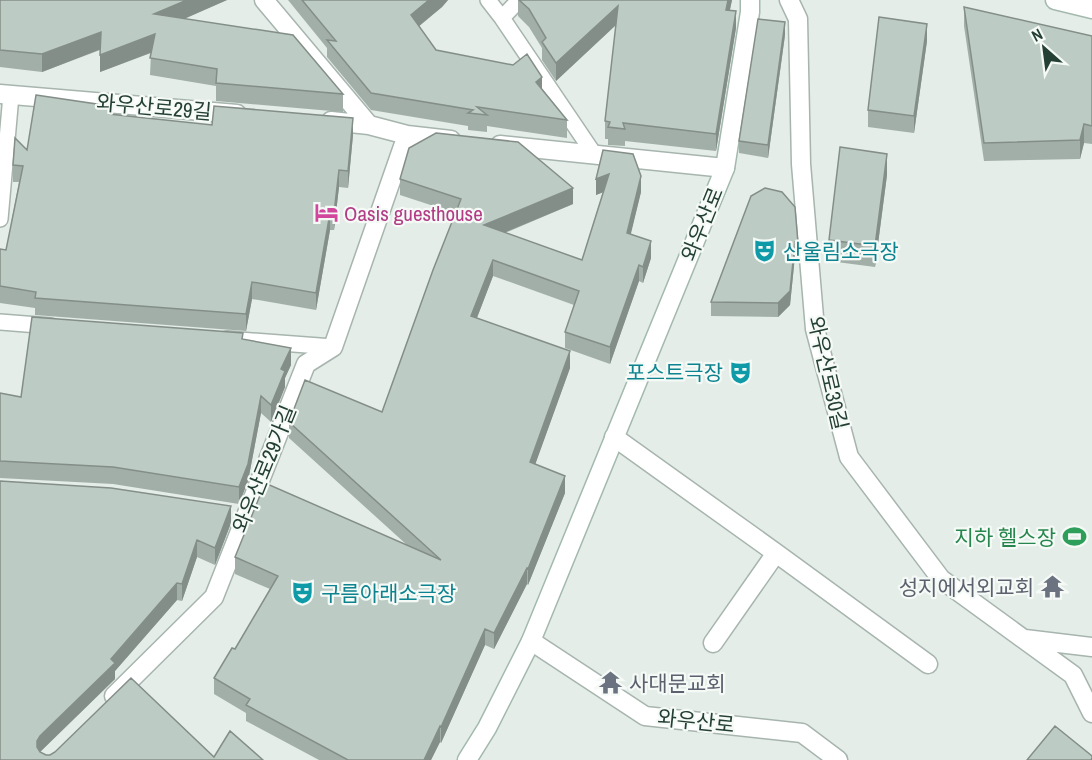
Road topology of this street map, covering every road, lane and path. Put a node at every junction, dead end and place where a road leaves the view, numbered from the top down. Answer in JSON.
{"nodes":[{"id":1,"x":264,"y":0,"type":"edge"},
{"id":2,"x":488,"y":0,"type":"edge"},
{"id":3,"x":519,"y":0,"type":"edge"},
{"id":4,"x":750,"y":0,"type":"edge"},
{"id":5,"x":789,"y":0,"type":"edge"},
{"id":6,"x":1055,"y":0,"type":"edge"},
{"id":7,"x":1092,"y":9,"type":"edge"},
{"id":8,"x":502,"y":18,"type":"junction"},
{"id":9,"x":6,"y":94,"type":"edge"},
{"id":10,"x":249,"y":115,"type":"edge"},
{"id":11,"x":309,"y":120,"type":"edge"},
{"id":12,"x":369,"y":125,"type":"junction"},
{"id":13,"x":407,"y":135,"type":"junction"},
{"id":14,"x":465,"y":141,"type":"edge"},
{"id":15,"x":489,"y":144,"type":"edge"},
{"id":16,"x":594,"y":154,"type":"junction"},
{"id":17,"x":725,"y":168,"type":"junction"},
{"id":18,"x":0,"y":219,"type":"edge"},
{"id":19,"x":0,"y":322,"type":"edge"},
{"id":20,"x":71,"y":327,"type":"edge"},
{"id":21,"x":214,"y":338,"type":"edge"},
{"id":22,"x":333,"y":347,"type":"junction"},
{"id":23,"x":614,"y":437,"type":"junction"},
{"id":24,"x":776,"y":553,"type":"junction"},
{"id":25,"x":1023,"y":639,"type":"junction"},
{"id":26,"x":531,"y":641,"type":"junction"},
{"id":27,"x":713,"y":643,"type":"dead end"},
{"id":28,"x":1092,"y":646,"type":"edge"},
{"id":29,"x":928,"y":664,"type":"dead end"},
{"id":30,"x":98,"y":711,"type":"edge"},
{"id":31,"x":1092,"y":713,"type":"edge"},
{"id":32,"x":467,"y":760,"type":"edge"},
{"id":33,"x":838,"y":760,"type":"edge"}],
"edges":[{"from":1,"to":12,"type":"street"},
{"from":2,"to":8,"type":"lane"},
{"from":3,"to":8,"type":"lane"},
{"from":4,"to":17,"type":"street","name":"와우산로"},
{"from":5,"to":25,"type":"street","name":"와우산로30길"},
{"from":6,"to":7,"type":"street"},
{"from":8,"to":16,"type":"lane"},
{"from":9,"to":10,"type":"street","name":"와우산로29길"},
{"from":9,"to":18,"type":"lane"},
{"from":11,"to":12,"type":"street"},
{"from":12,"to":13,"type":"street"},
{"from":13,"to":14,"type":"street"},
{"from":13,"to":22,"type":"street"},
{"from":15,"to":16,"type":"street"},
{"from":16,"to":17,"type":"street"},
{"from":17,"to":23,"type":"street","name":"와우산로"},
{"from":19,"to":20,"type":"lane"},
{"from":21,"to":22,"type":"lane"},
{"from":22,"to":30,"type":"street","name":"와우산로29가길"},
{"from":23,"to":24,"type":"street"},
{"from":23,"to":26,"type":"street","name":"와우산로"},
{"from":24,"to":27,"type":"street"},
{"from":24,"to":29,"type":"street"},
{"from":25,"to":28,"type":"street"},
{"from":25,"to":31,"type":"street","name":"와우산로30길"},
{"from":26,"to":32,"type":"street","name":"와우산로"},
{"from":26,"to":33,"type":"street","name":"와우산로"}]}
